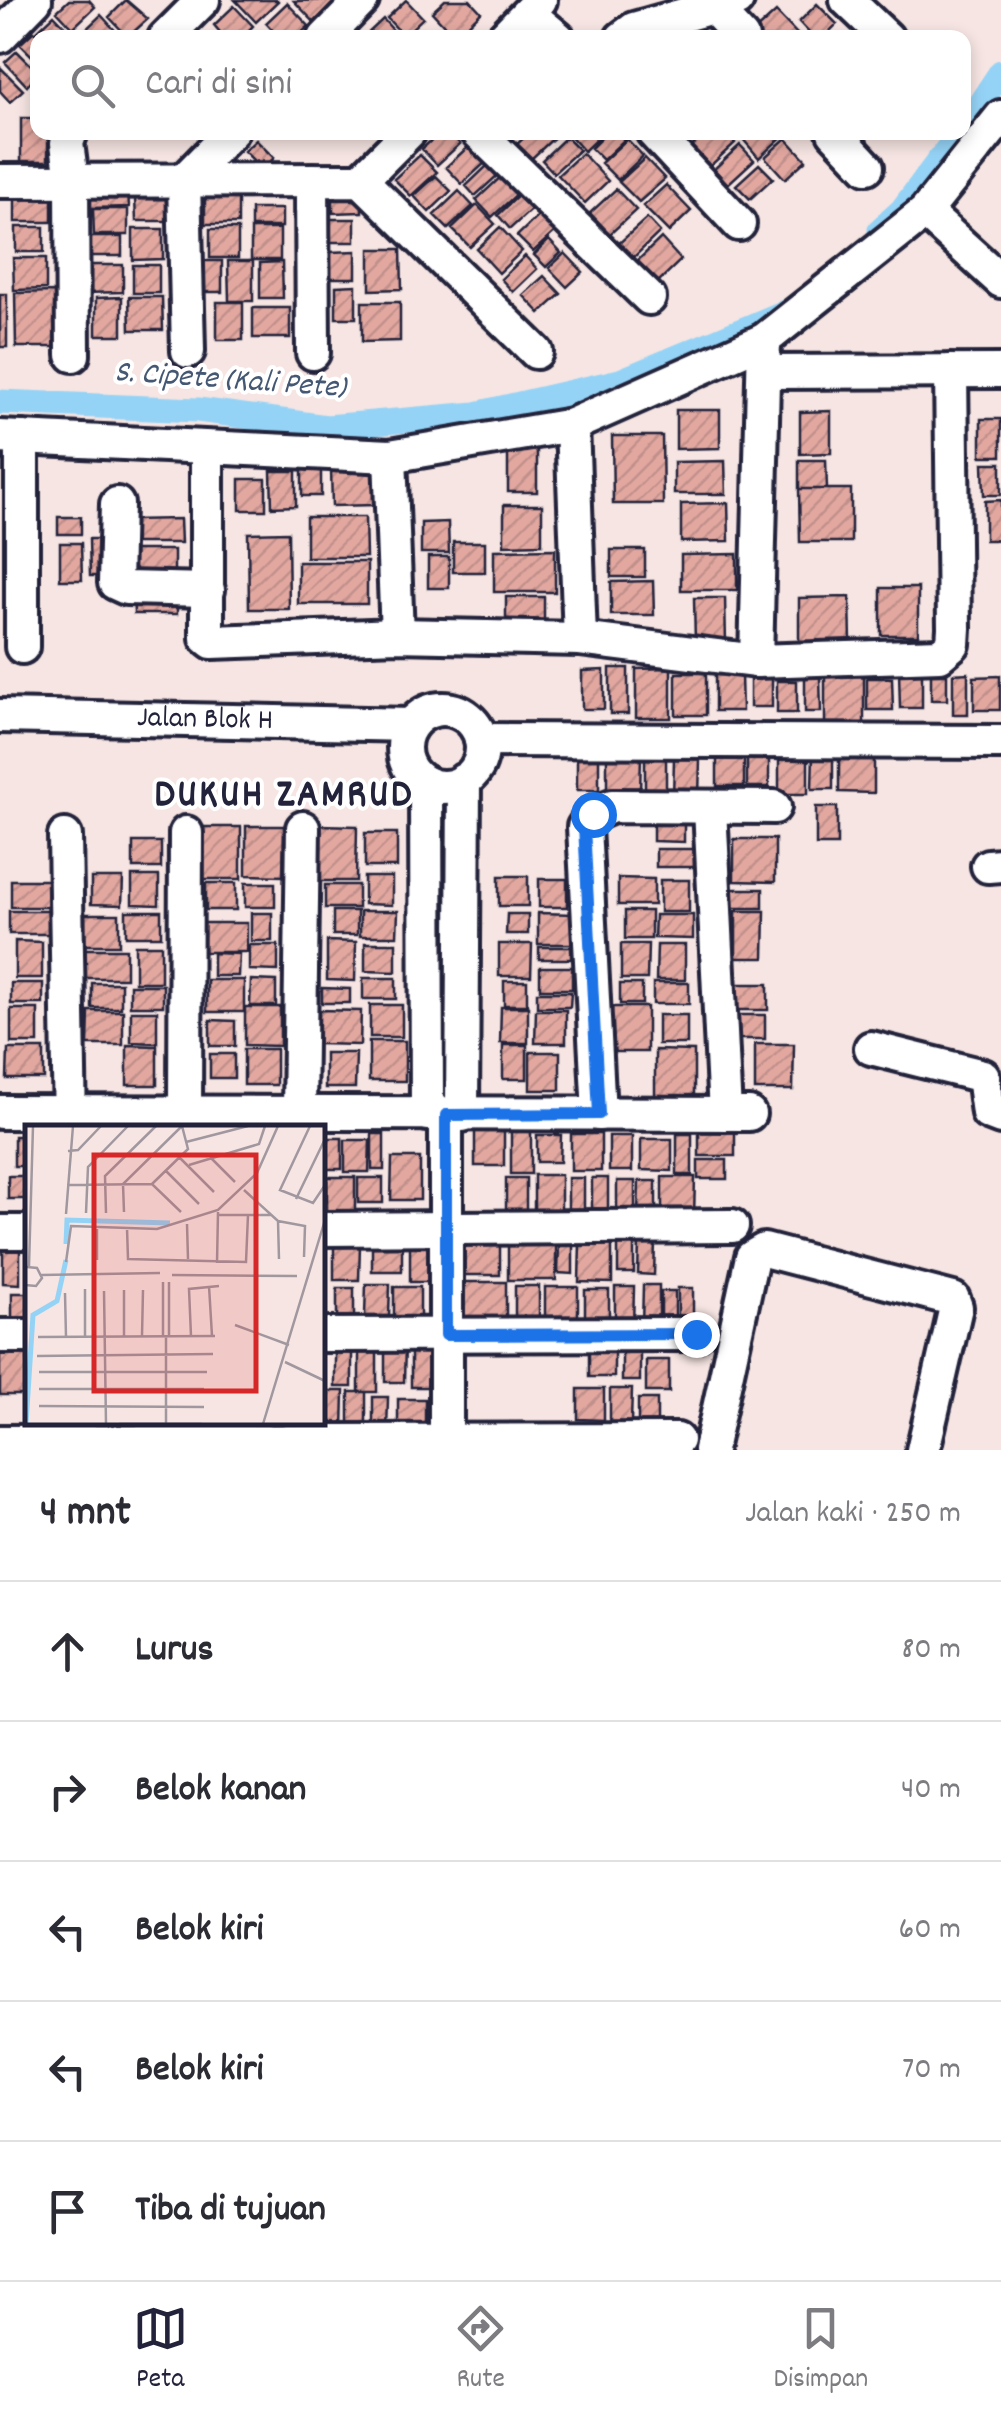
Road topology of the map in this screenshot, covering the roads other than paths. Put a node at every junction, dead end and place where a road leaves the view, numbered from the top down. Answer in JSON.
{"nodes":[{"id":1,"x":34,"y":0,"type":"edge"},
{"id":2,"x":204,"y":0,"type":"edge"},
{"id":3,"x":362,"y":0,"type":"edge"},
{"id":4,"x":847,"y":0,"type":"edge"},
{"id":5,"x":724,"y":3,"type":"edge"},
{"id":6,"x":534,"y":6,"type":"edge"},
{"id":7,"x":174,"y":30,"type":"edge"},
{"id":8,"x":333,"y":30,"type":"edge"},
{"id":9,"x":511,"y":30,"type":"edge"},
{"id":10,"x":552,"y":30,"type":"edge"},
{"id":11,"x":633,"y":30,"type":"edge"},
{"id":12,"x":738,"y":30,"type":"edge"},
{"id":13,"x":879,"y":30,"type":"edge"},
{"id":14,"x":0,"y":36,"type":"edge"},
{"id":15,"x":1001,"y":117,"type":"edge"},
{"id":16,"x":68,"y":140,"type":"edge"},
{"id":17,"x":223,"y":140,"type":"edge"},
{"id":18,"x":400,"y":140,"type":"edge"},
{"id":19,"x":486,"y":140,"type":"edge"},
{"id":20,"x":660,"y":140,"type":"edge"},
{"id":21,"x":842,"y":140,"type":"edge"},
{"id":22,"x":867,"y":167,"type":"dead end"},
{"id":23,"x":0,"y":180,"type":"edge"},
{"id":24,"x":72,"y":180,"type":"junction"},
{"id":25,"x":184,"y":180,"type":"junction"},
{"id":26,"x":312,"y":180,"type":"junction"},
{"id":27,"x":361,"y":180,"type":"junction"},
{"id":28,"x":925,"y":212,"type":"junction"},
{"id":29,"x":738,"y":224,"type":"dead end"},
{"id":30,"x":1001,"y":282,"type":"edge"},
{"id":31,"x":649,"y":298,"type":"dead end"},
{"id":32,"x":188,"y":351,"type":"dead end"},
{"id":33,"x":536,"y":352,"type":"dead end"},
{"id":34,"x":313,"y":353,"type":"dead end"},
{"id":35,"x":73,"y":355,"type":"dead end"},
{"id":36,"x":764,"y":356,"type":"junction"},
{"id":37,"x":1001,"y":370,"type":"edge"},
{"id":38,"x":951,"y":371,"type":"junction"},
{"id":39,"x":572,"y":426,"type":"junction"},
{"id":40,"x":11,"y":438,"type":"edge"},
{"id":41,"x":207,"y":450,"type":"junction"},
{"id":42,"x":390,"y":456,"type":"junction"},
{"id":43,"x":117,"y":504,"type":"dead end"},
{"id":44,"x":208,"y":590,"type":"junction"},
{"id":45,"x":397,"y":634,"type":"junction"},
{"id":46,"x":580,"y":639,"type":"junction"},
{"id":47,"x":22,"y":647,"type":"dead end"},
{"id":48,"x":756,"y":661,"type":"junction"},
{"id":49,"x":0,"y":716,"type":"edge"},
{"id":50,"x":411,"y":725,"type":"junction"},
{"id":51,"x":481,"y":740,"type":"junction"},
{"id":52,"x":1001,"y":742,"type":"edge"},
{"id":53,"x":464,"y":780,"type":"junction"},
{"id":54,"x":426,"y":783,"type":"junction"},
{"id":55,"x":774,"y":806,"type":"dead end"},
{"id":56,"x":710,"y":808,"type":"junction"},
{"id":57,"x":303,"y":828,"type":"dead end"},
{"id":58,"x":186,"y":833,"type":"dead end"},
{"id":59,"x":65,"y":836,"type":"dead end"},
{"id":60,"x":870,"y":1048,"type":"dead end"},
{"id":61,"x":0,"y":1112,"type":"edge"},
{"id":62,"x":185,"y":1112,"type":"junction"},
{"id":63,"x":299,"y":1112,"type":"junction"},
{"id":64,"x":599,"y":1114,"type":"junction"},
{"id":65,"x":445,"y":1115,"type":"junction"},
{"id":66,"x":1001,"y":1118,"type":"edge"},
{"id":67,"x":71,"y":1119,"type":"edge"},
{"id":68,"x":732,"y":1226,"type":"dead end"},
{"id":69,"x":446,"y":1228,"type":"junction"},
{"id":70,"x":325,"y":1230,"type":"edge"},
{"id":71,"x":696,"y":1334,"type":"dead end"},
{"id":72,"x":325,"y":1335,"type":"edge"},
{"id":73,"x":446,"y":1335,"type":"junction"},
{"id":74,"x":71,"y":1438,"type":"edge"},
{"id":75,"x":677,"y":1440,"type":"dead end"},
{"id":76,"x":0,"y":1442,"type":"edge"},
{"id":77,"x":446,"y":1445,"type":"edge"},
{"id":78,"x":710,"y":1450,"type":"edge"},
{"id":79,"x":923,"y":1450,"type":"edge"}],
"edges":[{"from":1,"to":14,"type":"street"},
{"from":2,"to":7,"type":"street"},
{"from":3,"to":8,"type":"street"},
{"from":4,"to":13,"type":"street"},
{"from":5,"to":11,"type":"street"},
{"from":5,"to":12,"type":"street"},
{"from":6,"to":9,"type":"street"},
{"from":6,"to":10,"type":"street"},
{"from":15,"to":28,"type":"street"},
{"from":16,"to":24,"type":"street"},
{"from":17,"to":25,"type":"street"},
{"from":18,"to":27,"type":"street"},
{"from":19,"to":31,"type":"street"},
{"from":20,"to":29,"type":"street"},
{"from":21,"to":22,"type":"street"},
{"from":23,"to":24,"type":"street"},
{"from":24,"to":25,"type":"street"},
{"from":24,"to":35,"type":"street"},
{"from":25,"to":26,"type":"street"},
{"from":25,"to":32,"type":"street"},
{"from":26,"to":27,"type":"street"},
{"from":26,"to":34,"type":"street"},
{"from":27,"to":33,"type":"street"},
{"from":28,"to":30,"type":"street"},
{"from":28,"to":36,"type":"street"},
{"from":36,"to":38,"type":"street"},
{"from":36,"to":39,"type":"street"},
{"from":36,"to":48,"type":"street"},
{"from":37,"to":38,"type":"street"},
{"from":38,"to":48,"type":"street"},
{"from":39,"to":42,"type":"street"},
{"from":39,"to":46,"type":"street"},
{"from":40,"to":41,"type":"street"},
{"from":40,"to":47,"type":"street"},
{"from":41,"to":42,"type":"street"},
{"from":41,"to":44,"type":"street"},
{"from":42,"to":45,"type":"street"},
{"from":43,"to":44,"type":"street"},
{"from":44,"to":45,"type":"street"},
{"from":45,"to":46,"type":"street"},
{"from":46,"to":48,"type":"street"},
{"from":49,"to":50,"type":"street","name":"Jalan Blok H"},
{"from":50,"to":51,"type":"street"},
{"from":50,"to":54,"type":"street"},
{"from":51,"to":52,"type":"street"},
{"from":51,"to":53,"type":"street"},
{"from":53,"to":54,"type":"street"},
{"from":53,"to":65,"type":"street"},
{"from":54,"to":65,"type":"street"},
{"from":55,"to":56,"type":"street"},
{"from":56,"to":64,"type":"street"},
{"from":56,"to":64,"type":"street"},
{"from":57,"to":63,"type":"street"},
{"from":58,"to":62,"type":"street"},
{"from":59,"to":67,"type":"street"},
{"from":60,"to":66,"type":"street"},
{"from":61,"to":67,"type":"street"},
{"from":62,"to":63,"type":"street"},
{"from":62,"to":67,"type":"street"},
{"from":63,"to":65,"type":"street"},
{"from":64,"to":65,"type":"street"},
{"from":65,"to":69,"type":"street"},
{"from":68,"to":69,"type":"street"},
{"from":69,"to":70,"type":"street"},
{"from":69,"to":73,"type":"street"},
{"from":71,"to":73,"type":"street"},
{"from":72,"to":73,"type":"street"},
{"from":73,"to":77,"type":"street"},
{"from":74,"to":76,"type":"street"},
{"from":74,"to":77,"type":"street"},
{"from":75,"to":77,"type":"street"},
{"from":78,"to":79,"type":"street"}]}
